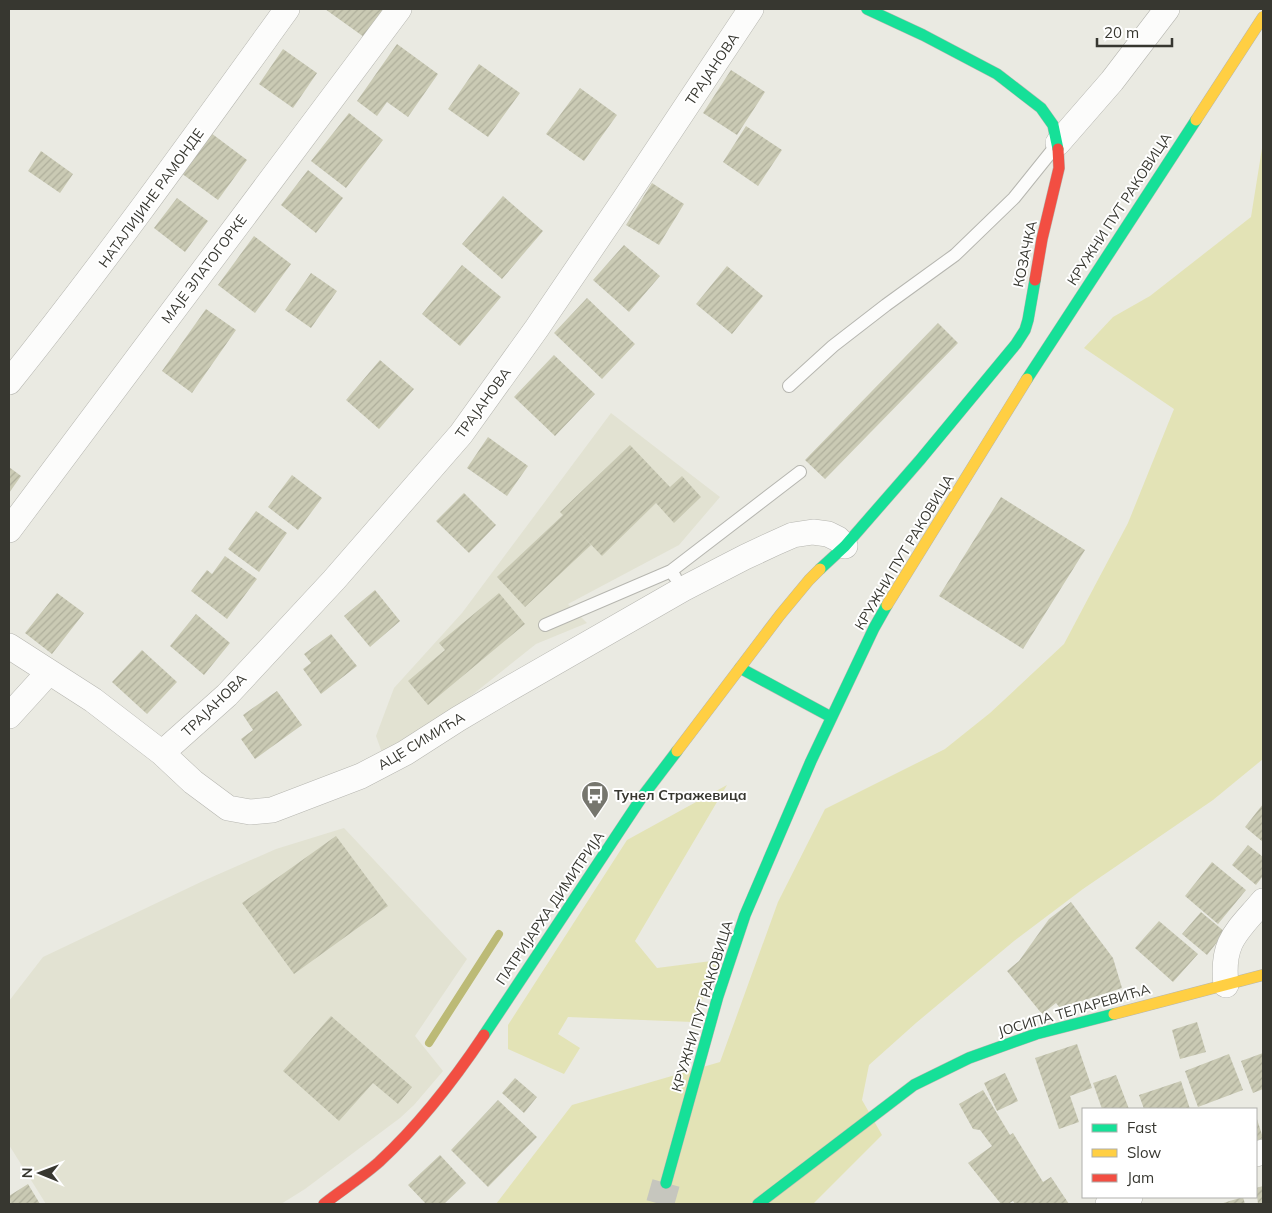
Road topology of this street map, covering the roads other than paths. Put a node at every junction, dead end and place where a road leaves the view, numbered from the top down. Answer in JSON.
{"nodes":[{"id":1,"x":286,"y":9,"type":"edge"},
{"id":2,"x":400,"y":9,"type":"edge"},
{"id":3,"x":751,"y":9,"type":"edge"},
{"id":4,"x":868,"y":9,"type":"edge"},
{"id":5,"x":1167,"y":9,"type":"edge"},
{"id":6,"x":1263,"y":17,"type":"edge"},
{"id":7,"x":1058,"y":143,"type":"junction"},
{"id":8,"x":9,"y":382,"type":"edge"},
{"id":9,"x":788,"y":386,"type":"dead end"},
{"id":10,"x":800,"y":472,"type":"dead end"},
{"id":11,"x":9,"y":530,"type":"edge"},
{"id":12,"x":845,"y":546,"type":"junction"},
{"id":13,"x":677,"y":580,"type":"junction"},
{"id":14,"x":545,"y":625,"type":"dead end"},
{"id":15,"x":9,"y":646,"type":"edge"},
{"id":16,"x":740,"y":668,"type":"junction"},
{"id":17,"x":49,"y":672,"type":"junction"},
{"id":18,"x":9,"y":716,"type":"edge"},
{"id":19,"x":831,"y":717,"type":"junction"},
{"id":20,"x":162,"y":754,"type":"junction"},
{"id":21,"x":1263,"y":901,"type":"edge"},
{"id":22,"x":1263,"y":975,"type":"edge"},
{"id":23,"x":1226,"y":985,"type":"junction"},
{"id":24,"x":666,"y":1182,"type":"tunnel mouth"},
{"id":25,"x":1127,"y":1198,"type":"edge"},
{"id":26,"x":324,"y":1204,"type":"edge"},
{"id":27,"x":758,"y":1204,"type":"edge"},
{"id":28,"x":1108,"y":1204,"type":"edge"}],
"edges":[{"from":1,"to":8,"type":"street","name":"НАТАЛИЈИНЕ РАМОНДЕ"},
{"from":2,"to":11,"type":"street","name":"МАЈЕ ЗЛАТОГОРКЕ"},
{"from":3,"to":20,"type":"street","name":"ТРАЈАНОВА"},
{"from":4,"to":7,"type":"main road","name":"КОЗАЧКА"},
{"from":5,"to":7,"type":"street"},
{"from":6,"to":19,"type":"main road","name":"КРУЖНИ ПУТ РАКОВИЦА"},
{"from":7,"to":9,"type":"lane"},
{"from":7,"to":12,"type":"main road","name":"КОЗАЧКА"},
{"from":10,"to":13,"type":"lane"},
{"from":12,"to":13,"type":"street","name":"АЦЕ СИМИЋА"},
{"from":12,"to":16,"type":"main road","name":"ПАТРИЈАРХА ДИМИТРИЈА"},
{"from":13,"to":14,"type":"lane"},
{"from":13,"to":20,"type":"street","name":"АЦЕ СИМИЋА"},
{"from":15,"to":17,"type":"street","name":"АЦЕ СИМИЋА"},
{"from":16,"to":19,"type":"main road"},
{"from":16,"to":26,"type":"main road","name":"ПАТРИЈАРХА ДИМИТРИЈА"},
{"from":17,"to":18,"type":"street"},
{"from":17,"to":20,"type":"street","name":"АЦЕ СИМИЋА"},
{"from":19,"to":24,"type":"main road","name":"КРУЖНИ ПУТ РАКОВИЦА"},
{"from":21,"to":23,"type":"street"},
{"from":22,"to":23,"type":"main road","name":"ЈОСИПА ТЕЛАРЕВИЋА"},
{"from":23,"to":27,"type":"main road","name":"ЈОСИПА ТЕЛАРЕВИЋА"},
{"from":25,"to":28,"type":"street"}]}
